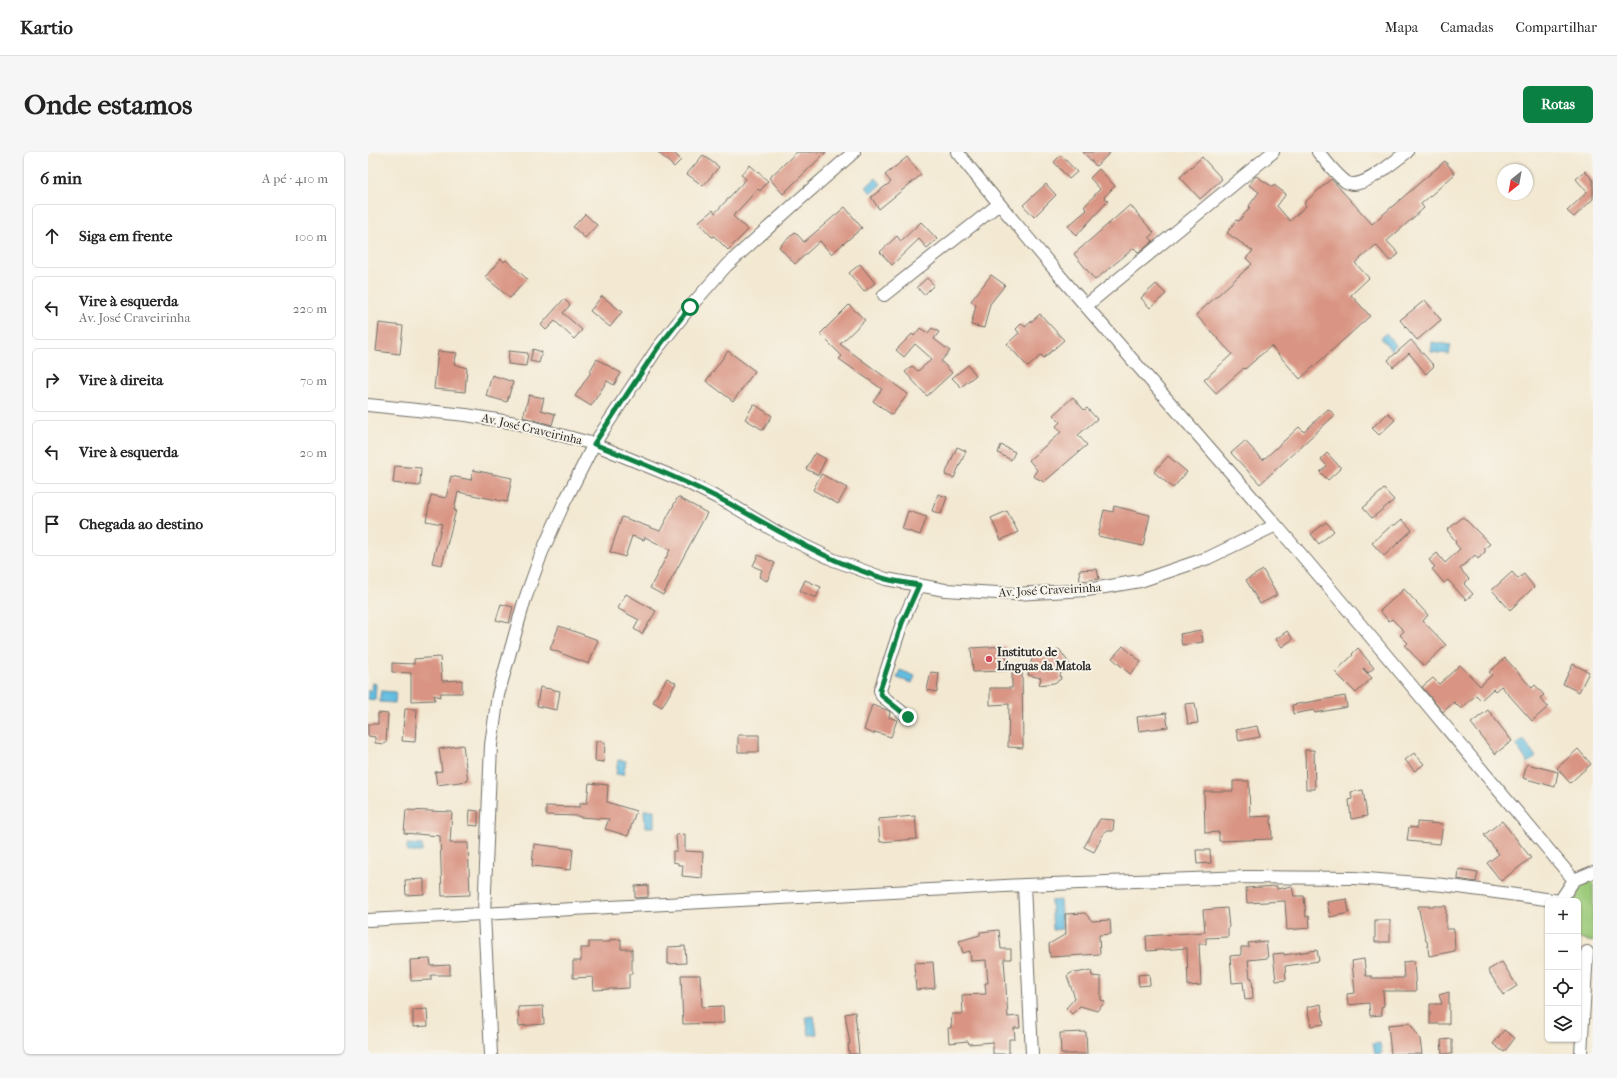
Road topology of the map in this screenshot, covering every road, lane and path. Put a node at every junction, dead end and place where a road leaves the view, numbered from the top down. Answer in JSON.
{"nodes":[{"id":1,"x":854,"y":152,"type":"edge"},
{"id":2,"x":957,"y":152,"type":"edge"},
{"id":3,"x":1273,"y":152,"type":"edge"},
{"id":4,"x":1318,"y":152,"type":"edge"},
{"id":5,"x":1407,"y":152,"type":"edge"},
{"id":6,"x":999,"y":204,"type":"junction"},
{"id":7,"x":884,"y":295,"type":"dead end"},
{"id":8,"x":1087,"y":305,"type":"junction"},
{"id":9,"x":368,"y":405,"type":"edge"},
{"id":10,"x":594,"y":444,"type":"junction"},
{"id":11,"x":1276,"y":524,"type":"junction"},
{"id":12,"x":919,"y":585,"type":"junction"},
{"id":13,"x":908,"y":717,"type":"dead end"},
{"id":14,"x":1592,"y":870,"type":"edge"},
{"id":15,"x":1574,"y":880,"type":"junction"},
{"id":16,"x":1024,"y":885,"type":"junction"},
{"id":17,"x":1562,"y":898,"type":"edge"},
{"id":18,"x":1545,"y":899,"type":"edge"},
{"id":19,"x":484,"y":914,"type":"junction"},
{"id":20,"x":368,"y":920,"type":"edge"},
{"id":21,"x":1586,"y":950,"type":"edge"},
{"id":22,"x":491,"y":1054,"type":"edge"},
{"id":23,"x":1032,"y":1054,"type":"edge"},
{"id":24,"x":1581,"y":1054,"type":"edge"}],
"edges":[{"from":1,"to":10,"type":"street"},
{"from":2,"to":6,"type":"street"},
{"from":3,"to":8,"type":"street"},
{"from":4,"to":5,"type":"street"},
{"from":6,"to":7,"type":"street"},
{"from":6,"to":8,"type":"street"},
{"from":8,"to":11,"type":"street"},
{"from":9,"to":10,"type":"street","name":"Av. José Craveirinha"},
{"from":10,"to":12,"type":"street","name":"Av. José Craveirinha"},
{"from":10,"to":19,"type":"street"},
{"from":11,"to":12,"type":"street","name":"Av. José Craveirinha"},
{"from":11,"to":15,"type":"street"},
{"from":12,"to":13,"type":"street"},
{"from":14,"to":15,"type":"street"},
{"from":15,"to":17,"type":"street"},
{"from":16,"to":18,"type":"street"},
{"from":16,"to":19,"type":"street"},
{"from":16,"to":23,"type":"street"},
{"from":19,"to":20,"type":"street"},
{"from":19,"to":22,"type":"street"},
{"from":21,"to":24,"type":"street"}]}
